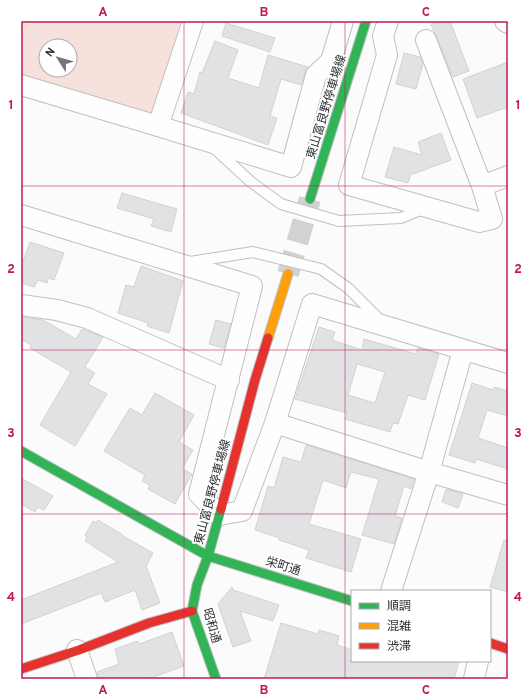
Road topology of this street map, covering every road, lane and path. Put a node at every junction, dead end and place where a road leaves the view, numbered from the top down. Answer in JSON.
{"nodes":[{"id":1,"x":193,"y":21,"type":"edge"},
{"id":2,"x":344,"y":21,"type":"edge"},
{"id":3,"x":366,"y":21,"type":"edge"},
{"id":4,"x":388,"y":21,"type":"edge"},
{"id":5,"x":505,"y":21,"type":"edge"},
{"id":6,"x":508,"y":23,"type":"edge"},
{"id":7,"x":426,"y":40,"type":"dead end"},
{"id":8,"x":21,"y":85,"type":"edge"},
{"id":9,"x":158,"y":126,"type":"junction"},
{"id":10,"x":206,"y":141,"type":"junction"},
{"id":11,"x":508,"y":176,"type":"edge"},
{"id":12,"x":482,"y":186,"type":"junction"},
{"id":13,"x":310,"y":199,"type":"tunnel mouth"},
{"id":14,"x":426,"y":207,"type":"junction"},
{"id":15,"x":23,"y":220,"type":"edge"},
{"id":16,"x":181,"y":264,"type":"junction"},
{"id":17,"x":288,"y":274,"type":"tunnel mouth"},
{"id":18,"x":21,"y":305,"type":"edge"},
{"id":19,"x":387,"y":327,"type":"junction"},
{"id":20,"x":463,"y":350,"type":"junction"},
{"id":21,"x":508,"y":363,"type":"edge"},
{"id":22,"x":229,"y":380,"type":"junction"},
{"id":23,"x":275,"y":423,"type":"junction"},
{"id":24,"x":21,"y":451,"type":"edge"},
{"id":25,"x":429,"y":472,"type":"junction"},
{"id":26,"x":508,"y":495,"type":"edge"},
{"id":27,"x":219,"y":515,"type":"junction"},
{"id":28,"x":208,"y":556,"type":"junction"},
{"id":29,"x":391,"y":590,"type":"edge"},
{"id":30,"x":351,"y":601,"type":"edge"},
{"id":31,"x":192,"y":611,"type":"junction"},
{"id":32,"x":491,"y":643,"type":"edge"},
{"id":33,"x":508,"y":649,"type":"edge"},
{"id":34,"x":77,"y":650,"type":"junction"},
{"id":35,"x":478,"y":662,"type":"edge"},
{"id":36,"x":21,"y":669,"type":"edge"},
{"id":37,"x":88,"y":679,"type":"edge"},
{"id":38,"x":216,"y":679,"type":"edge"},
{"id":39,"x":474,"y":679,"type":"edge"}],
"edges":[{"from":1,"to":9,"type":"street"},
{"from":2,"to":10,"type":"street"},
{"from":3,"to":13,"type":"main road","name":"東山富良野停車場線"},
{"from":4,"to":14,"type":"street"},
{"from":5,"to":6,"type":"street"},
{"from":7,"to":12,"type":"street"},
{"from":8,"to":9,"type":"street"},
{"from":9,"to":10,"type":"street"},
{"from":10,"to":14,"type":"lane"},
{"from":11,"to":12,"type":"street"},
{"from":12,"to":14,"type":"street"},
{"from":15,"to":16,"type":"street"},
{"from":16,"to":19,"type":"lane"},
{"from":16,"to":22,"type":"street"},
{"from":17,"to":27,"type":"main road","name":"東山富良野停車場線"},
{"from":18,"to":22,"type":"street"},
{"from":19,"to":20,"type":"street"},
{"from":19,"to":23,"type":"street"},
{"from":20,"to":21,"type":"street"},
{"from":20,"to":25,"type":"street"},
{"from":22,"to":27,"type":"street"},
{"from":23,"to":25,"type":"street"},
{"from":23,"to":27,"type":"street"},
{"from":24,"to":28,"type":"main road","name":"東山富良野停車場線"},
{"from":25,"to":26,"type":"street"},
{"from":25,"to":29,"type":"street"},
{"from":27,"to":28,"type":"main road","name":"東山富良野停車場線"},
{"from":28,"to":30,"type":"main road","name":"栄町通"},
{"from":28,"to":31,"type":"main road","name":"昭和通"},
{"from":31,"to":34,"type":"main road"},
{"from":31,"to":38,"type":"main road","name":"昭和通"},
{"from":32,"to":33,"type":"main road"},
{"from":34,"to":36,"type":"main road"},
{"from":34,"to":37,"type":"street"},
{"from":35,"to":39,"type":"street"}]}
